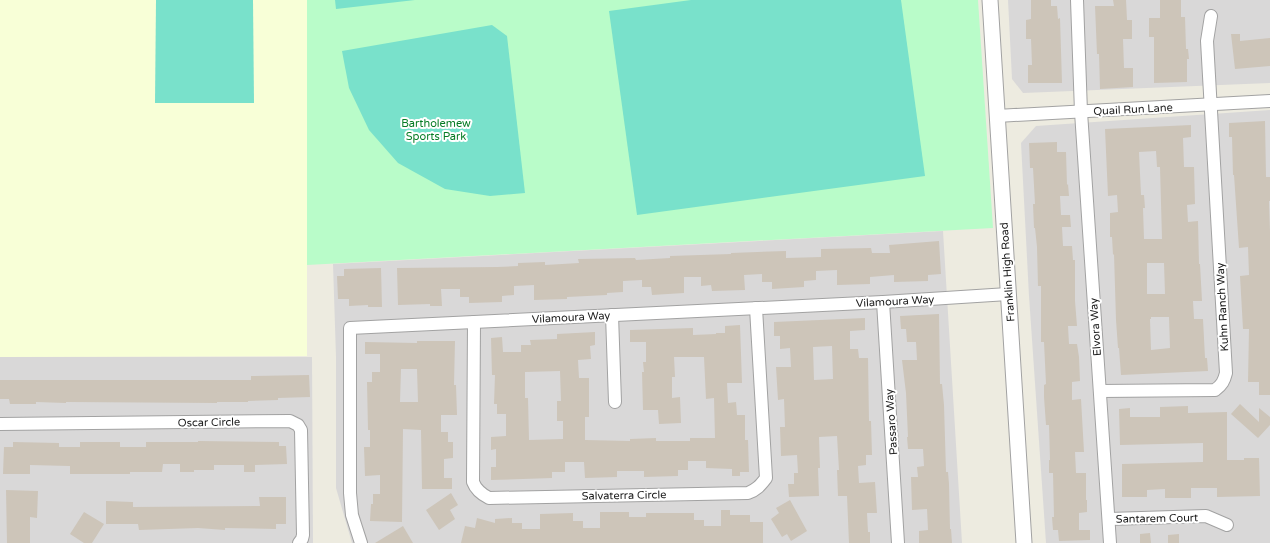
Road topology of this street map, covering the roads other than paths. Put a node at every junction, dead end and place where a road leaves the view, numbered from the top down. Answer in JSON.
{"nodes":[{"id":1,"x":990,"y":0,"type":"edge"},
{"id":2,"x":1078,"y":0,"type":"edge"},
{"id":3,"x":1212,"y":16,"type":"dead end"},
{"id":4,"x":1270,"y":101,"type":"edge"},
{"id":5,"x":1210,"y":105,"type":"junction"},
{"id":6,"x":1081,"y":112,"type":"junction"},
{"id":7,"x":997,"y":116,"type":"junction"},
{"id":8,"x":1008,"y":294,"type":"junction"},
{"id":9,"x":883,"y":302,"type":"junction"},
{"id":10,"x":756,"y":308,"type":"junction"},
{"id":11,"x":612,"y":315,"type":"junction"},
{"id":12,"x":474,"y":322,"type":"junction"},
{"id":13,"x":1100,"y":391,"type":"junction"},
{"id":14,"x":615,"y":402,"type":"dead end"},
{"id":15,"x":0,"y":424,"type":"edge"},
{"id":16,"x":1109,"y":519,"type":"junction"},
{"id":17,"x":1227,"y":525,"type":"dead end"},
{"id":18,"x":299,"y":543,"type":"edge"},
{"id":19,"x":361,"y":543,"type":"edge"},
{"id":20,"x":898,"y":543,"type":"edge"},
{"id":21,"x":1024,"y":543,"type":"edge"},
{"id":22,"x":1110,"y":543,"type":"edge"}],
"edges":[{"from":1,"to":7,"type":"street","name":"Franklin High Road"},
{"from":2,"to":6,"type":"street","name":"Elvora Way"},
{"from":3,"to":5,"type":"street","name":"Kuhn Ranch Way"},
{"from":4,"to":5,"type":"street","name":"Quail Run Lane"},
{"from":5,"to":6,"type":"street","name":"Quail Run Lane"},
{"from":5,"to":13,"type":"street","name":"Kuhn Ranch Way"},
{"from":6,"to":7,"type":"street","name":"Quail Run Lane"},
{"from":6,"to":13,"type":"street","name":"Elvora Way"},
{"from":7,"to":8,"type":"street","name":"Franklin High Road"},
{"from":8,"to":9,"type":"street","name":"Vilamoura Way"},
{"from":8,"to":21,"type":"street","name":"Franklin High Road"},
{"from":9,"to":10,"type":"street","name":"Vilamoura Way"},
{"from":9,"to":20,"type":"street","name":"Passaro Way"},
{"from":10,"to":11,"type":"street","name":"Vilamoura Way"},
{"from":10,"to":12,"type":"street","name":"Salvaterra Circle"},
{"from":11,"to":12,"type":"street","name":"Vilamoura Way"},
{"from":11,"to":14,"type":"street"},
{"from":12,"to":19,"type":"street","name":"Vilamoura Way"},
{"from":13,"to":16,"type":"street","name":"Elvora Way"},
{"from":15,"to":18,"type":"street","name":"Oscar Circle"},
{"from":16,"to":17,"type":"street","name":"Santarem Court"},
{"from":16,"to":22,"type":"street","name":"Elvora Way"}]}
